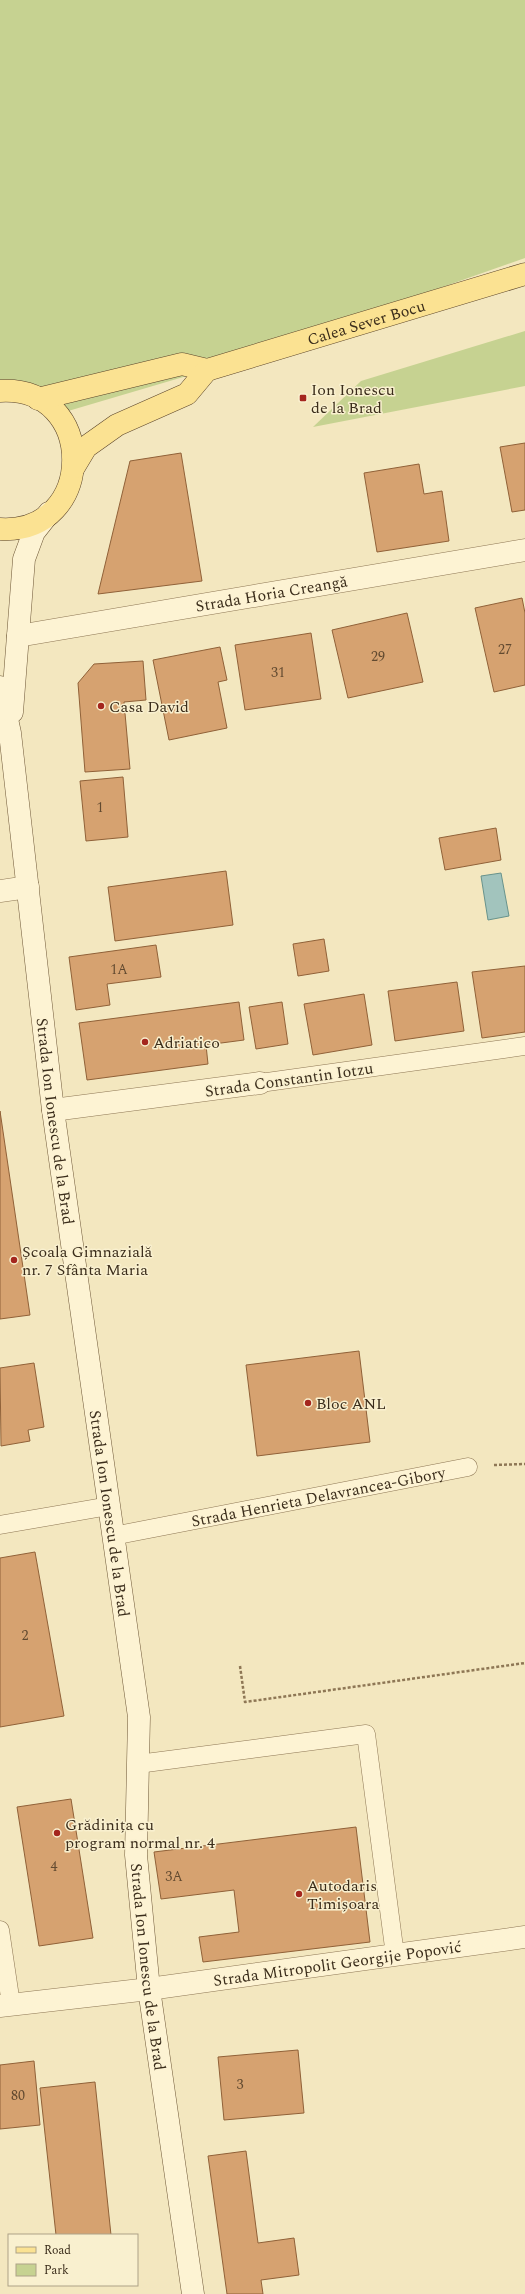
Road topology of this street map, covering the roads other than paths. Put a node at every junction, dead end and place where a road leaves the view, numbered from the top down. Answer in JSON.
{"nodes":[{"id":1,"x":525,"y":274,"type":"edge"},
{"id":2,"x":207,"y":370,"type":"junction"},
{"id":3,"x":5,"y":390,"type":"edge"},
{"id":4,"x":38,"y":399,"type":"junction"},
{"id":5,"x":74,"y":467,"type":"junction"},
{"id":6,"x":49,"y":514,"type":"junction"},
{"id":7,"x":0,"y":529,"type":"edge"},
{"id":8,"x":525,"y":550,"type":"edge"},
{"id":9,"x":18,"y":636,"type":"junction"},
{"id":10,"x":0,"y":687,"type":"edge"},
{"id":11,"x":10,"y":733,"type":"junction"},
{"id":12,"x":28,"y":886,"type":"junction"},
{"id":13,"x":0,"y":891,"type":"edge"},
{"id":14,"x":525,"y":1046,"type":"edge"},
{"id":15,"x":260,"y":1083,"type":"joint"},
{"id":16,"x":53,"y":1110,"type":"junction"},
{"id":17,"x":468,"y":1467,"type":"road end"},
{"id":18,"x":109,"y":1506,"type":"junction"},
{"id":19,"x":0,"y":1525,"type":"edge"},
{"id":20,"x":113,"y":1536,"type":"junction"},
{"id":21,"x":138,"y":1764,"type":"junction"},
{"id":22,"x":0,"y":1930,"type":"edge"},
{"id":23,"x":525,"y":1937,"type":"edge"},
{"id":24,"x":395,"y":1955,"type":"junction"},
{"id":25,"x":149,"y":1989,"type":"junction"},
{"id":26,"x":5,"y":2005,"type":"edge"},
{"id":27,"x":193,"y":2294,"type":"edge"}],
"edges":[{"from":1,"to":2,"type":"main road","name":"Calea Sever Bocu"},
{"from":2,"to":4,"type":"main road"},
{"from":2,"to":5,"type":"main road"},
{"from":3,"to":4,"type":"main road"},
{"from":4,"to":5,"type":"main road"},
{"from":5,"to":6,"type":"main road"},
{"from":6,"to":7,"type":"main road"},
{"from":6,"to":9,"type":"street","name":"Strada Ion Ionescu de la Brad"},
{"from":8,"to":9,"type":"street","name":"Strada Horia Creangă"},
{"from":9,"to":11,"type":"street","name":"Strada Ion Ionescu de la Brad"},
{"from":10,"to":11,"type":"street","name":"Strada Ion Ionescu de la Brad"},
{"from":11,"to":12,"type":"street","name":"Strada Ion Ionescu de la Brad"},
{"from":12,"to":13,"type":"street"},
{"from":12,"to":16,"type":"street","name":"Strada Ion Ionescu de la Brad"},
{"from":14,"to":15,"type":"lane","name":"Strada Constantin Iotzu"},
{"from":15,"to":16,"type":"street","name":"Strada Constantin Iotzu"},
{"from":16,"to":18,"type":"street","name":"Strada Ion Ionescu de la Brad"},
{"from":17,"to":20,"type":"lane","name":"Strada Henrieta Delavrancea-Gibory"},
{"from":18,"to":19,"type":"lane"},
{"from":18,"to":20,"type":"street","name":"Strada Ion Ionescu de la Brad"},
{"from":20,"to":21,"type":"street","name":"Strada Ion Ionescu de la Brad"},
{"from":21,"to":24,"type":"lane"},
{"from":21,"to":25,"type":"street","name":"Strada Ion Ionescu de la Brad"},
{"from":22,"to":26,"type":"lane"},
{"from":23,"to":24,"type":"street","name":"Strada Mitropolit Georgije Popović"},
{"from":24,"to":25,"type":"street","name":"Strada Mitropolit Georgije Popović"},
{"from":25,"to":26,"type":"street","name":"Strada Mitropolit Georgije Popović"},
{"from":25,"to":27,"type":"street","name":"Strada Ion Ionescu de la Brad"}]}
